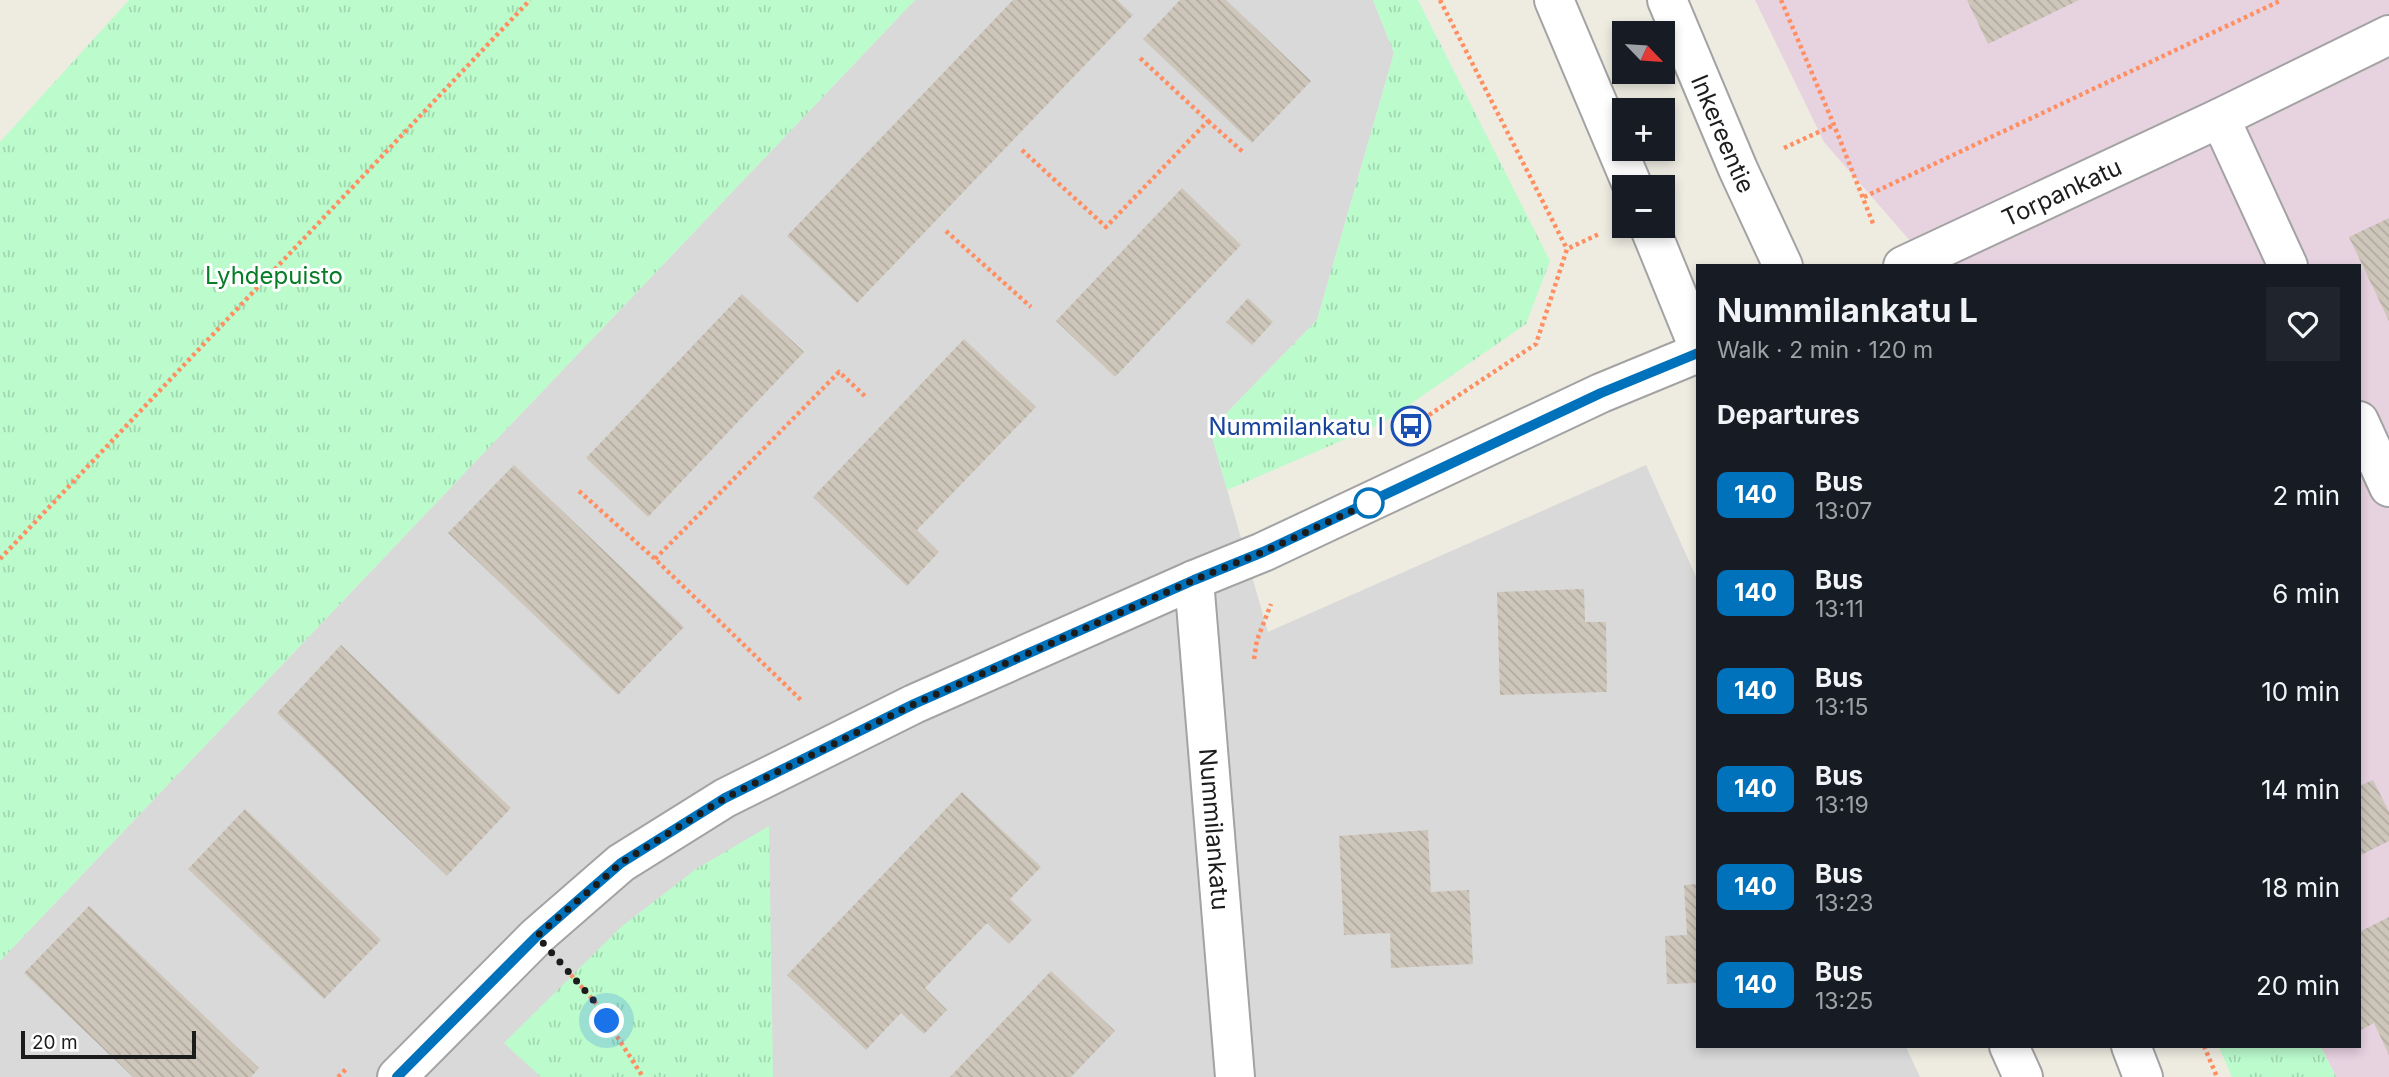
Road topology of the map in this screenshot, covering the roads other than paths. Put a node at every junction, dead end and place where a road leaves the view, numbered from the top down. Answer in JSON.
{"nodes":[{"id":1,"x":1554,"y":0,"type":"edge"},
{"id":2,"x":1667,"y":0,"type":"edge"},
{"id":3,"x":2389,"y":35,"type":"edge"},
{"id":4,"x":2220,"y":118,"type":"junction"},
{"id":5,"x":1628,"y":175,"type":"edge"},
{"id":6,"x":1654,"y":238,"type":"edge"},
{"id":7,"x":1782,"y":264,"type":"edge"},
{"id":8,"x":1907,"y":264,"type":"edge"},
{"id":9,"x":2287,"y":264,"type":"edge"},
{"id":10,"x":1696,"y":341,"type":"edge"},
{"id":11,"x":1696,"y":354,"type":"edge"},
{"id":12,"x":2361,"y":425,"type":"edge"},
{"id":13,"x":2389,"y":487,"type":"edge"},
{"id":14,"x":1194,"y":580,"type":"junction"},
{"id":15,"x":2009,"y":1048,"type":"edge"},
{"id":16,"x":2132,"y":1048,"type":"edge"},
{"id":17,"x":397,"y":1077,"type":"edge"},
{"id":18,"x":1235,"y":1077,"type":"edge"},
{"id":19,"x":2023,"y":1077,"type":"edge"},
{"id":20,"x":2143,"y":1077,"type":"edge"}],
"edges":[{"from":1,"to":5,"type":"street"},
{"from":2,"to":7,"type":"street","name":"Inkereentie"},
{"from":3,"to":4,"type":"street","name":"Torpankatu"},
{"from":4,"to":8,"type":"street","name":"Torpankatu"},
{"from":4,"to":9,"type":"street"},
{"from":6,"to":10,"type":"street"},
{"from":11,"to":14,"type":"street"},
{"from":12,"to":13,"type":"street"},
{"from":14,"to":17,"type":"street"},
{"from":14,"to":18,"type":"street","name":"Nummilankatu"},
{"from":15,"to":19,"type":"street"},
{"from":16,"to":20,"type":"street"}]}
